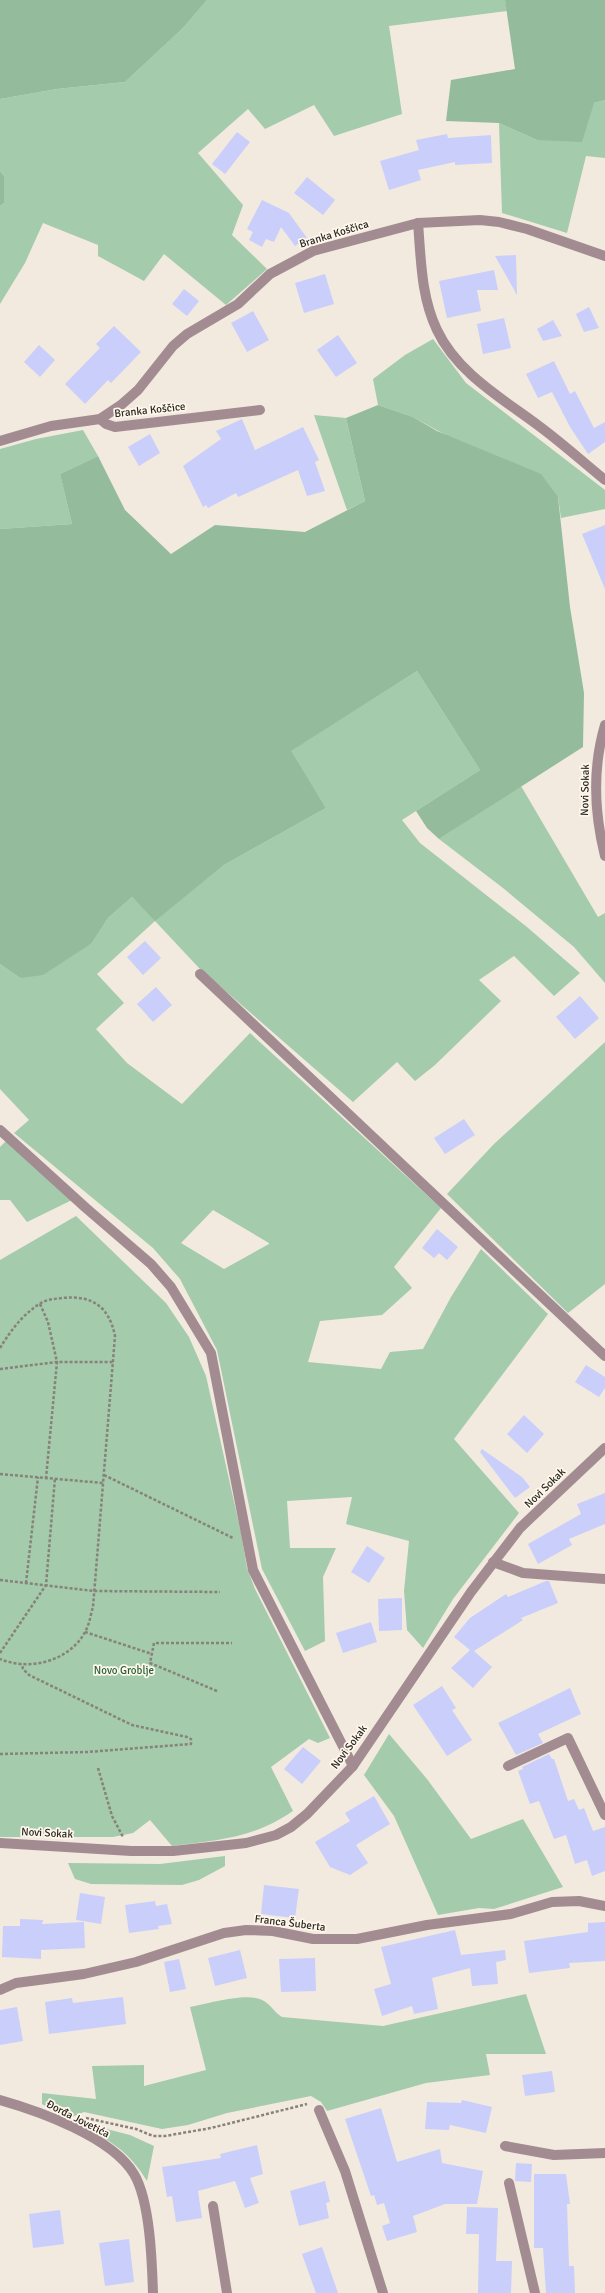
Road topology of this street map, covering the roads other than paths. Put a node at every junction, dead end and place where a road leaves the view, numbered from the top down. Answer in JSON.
{"nodes":[{"id":1,"x":418,"y":223,"type":"junction"},
{"id":2,"x":605,"y":256,"type":"edge"},
{"id":3,"x":260,"y":410,"type":"dead end"},
{"id":4,"x":100,"y":419,"type":"junction"},
{"id":5,"x":0,"y":441,"type":"edge"},
{"id":6,"x":605,"y":480,"type":"edge"},
{"id":7,"x":605,"y":725,"type":"edge"},
{"id":8,"x":605,"y":856,"type":"edge"},
{"id":9,"x":200,"y":974,"type":"dead end"},
{"id":10,"x":0,"y":1130,"type":"edge"},
{"id":11,"x":605,"y":1356,"type":"edge"},
{"id":12,"x":605,"y":1448,"type":"edge"},
{"id":13,"x":493,"y":1562,"type":"junction"},
{"id":14,"x":605,"y":1578,"type":"edge"},
{"id":15,"x":353,"y":1766,"type":"junction"},
{"id":16,"x":508,"y":1766,"type":"dead end"},
{"id":17,"x":605,"y":1815,"type":"edge"},
{"id":18,"x":0,"y":1843,"type":"edge"},
{"id":19,"x":605,"y":1906,"type":"edge"},
{"id":20,"x":0,"y":1990,"type":"edge"},
{"id":21,"x":0,"y":2100,"type":"edge"},
{"id":22,"x":319,"y":2110,"type":"road end"},
{"id":23,"x":505,"y":2146,"type":"dead end"},
{"id":24,"x":605,"y":2153,"type":"edge"},
{"id":25,"x":509,"y":2182,"type":"dead end"},
{"id":26,"x":213,"y":2206,"type":"dead end"},
{"id":27,"x":152,"y":2293,"type":"edge"},
{"id":28,"x":227,"y":2293,"type":"edge"},
{"id":29,"x":383,"y":2293,"type":"edge"},
{"id":30,"x":535,"y":2293,"type":"edge"}],
"edges":[{"from":1,"to":2,"type":"street","name":"Branka Koščica"},
{"from":1,"to":4,"type":"street","name":"Branka Koščica"},
{"from":1,"to":6,"type":"street"},
{"from":3,"to":4,"type":"street","name":"Branka Koščice"},
{"from":4,"to":5,"type":"street","name":"Branka Koščice"},
{"from":7,"to":8,"type":"street","name":"Novi Sokak"},
{"from":9,"to":11,"type":"street"},
{"from":10,"to":15,"type":"street"},
{"from":12,"to":13,"type":"street","name":"Novi Sokak"},
{"from":13,"to":14,"type":"street"},
{"from":13,"to":15,"type":"street","name":"Novi Sokak"},
{"from":15,"to":18,"type":"street","name":"Novi Sokak"},
{"from":16,"to":17,"type":"street"},
{"from":19,"to":20,"type":"street","name":"Franca Šuberta"},
{"from":21,"to":27,"type":"street","name":"Đorđa Jovetića"},
{"from":22,"to":29,"type":"street"},
{"from":23,"to":24,"type":"street"},
{"from":25,"to":30,"type":"street"},
{"from":26,"to":28,"type":"street"}]}
